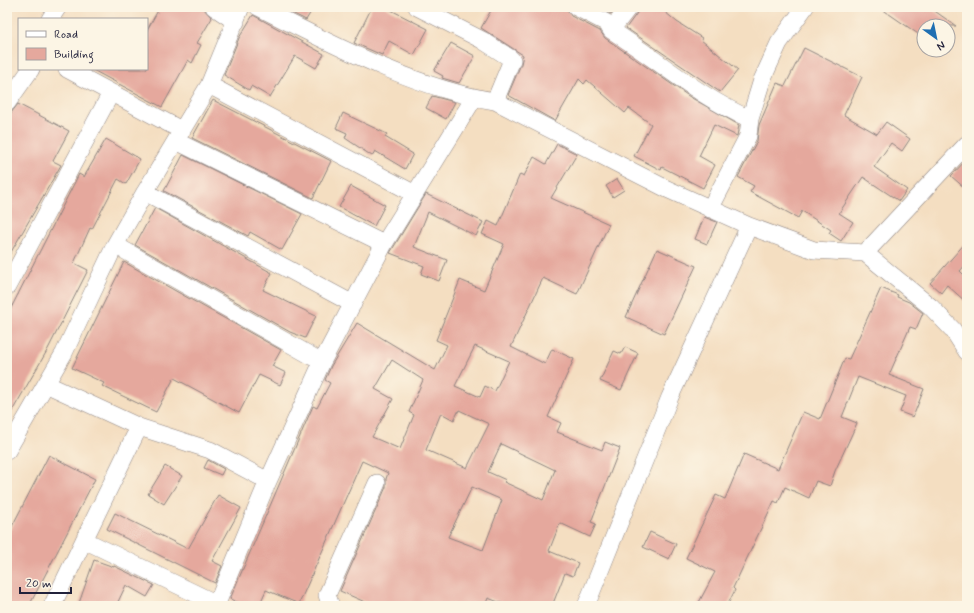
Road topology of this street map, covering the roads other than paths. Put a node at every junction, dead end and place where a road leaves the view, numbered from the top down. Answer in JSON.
{"nodes":[{"id":1,"x":58,"y":7,"type":"edge"},
{"id":2,"x":214,"y":7,"type":"edge"},
{"id":3,"x":258,"y":7,"type":"edge"},
{"id":4,"x":417,"y":7,"type":"edge"},
{"id":5,"x":576,"y":7,"type":"edge"},
{"id":6,"x":629,"y":7,"type":"edge"},
{"id":7,"x":805,"y":7,"type":"edge"},
{"id":8,"x":239,"y":15,"type":"edge"},
{"id":9,"x":51,"y":18,"type":"edge"},
{"id":10,"x":611,"y":30,"type":"junction"},
{"id":11,"x":30,"y":70,"type":"edge"},
{"id":12,"x":69,"y":70,"type":"edge"},
{"id":13,"x":209,"y":85,"type":"junction"},
{"id":14,"x":111,"y":93,"type":"junction"},
{"id":15,"x":474,"y":98,"type":"junction"},
{"id":16,"x":495,"y":101,"type":"junction"},
{"id":17,"x":7,"y":103,"type":"edge"},
{"id":18,"x":750,"y":119,"type":"junction"},
{"id":19,"x":179,"y":136,"type":"junction"},
{"id":20,"x":966,"y":147,"type":"edge"},
{"id":21,"x":145,"y":192,"type":"junction"},
{"id":22,"x":415,"y":194,"type":"junction"},
{"id":23,"x":710,"y":209,"type":"junction"},
{"id":24,"x":749,"y":226,"type":"junction"},
{"id":25,"x":384,"y":244,"type":"junction"},
{"id":26,"x":116,"y":246,"type":"junction"},
{"id":27,"x":865,"y":253,"type":"junction"},
{"id":28,"x":7,"y":287,"type":"edge"},
{"id":29,"x":353,"y":304,"type":"junction"},
{"id":30,"x":967,"y":352,"type":"edge"},
{"id":31,"x":322,"y":362,"type":"junction"},
{"id":32,"x":46,"y":384,"type":"junction"},
{"id":33,"x":139,"y":427,"type":"junction"},
{"id":34,"x":7,"y":451,"type":"edge"},
{"id":35,"x":268,"y":480,"type":"junction"},
{"id":36,"x":377,"y":483,"type":"dead end"},
{"id":37,"x":84,"y":540,"type":"junction"},
{"id":38,"x":216,"y":605,"type":"edge"},
{"id":39,"x":52,"y":606,"type":"edge"},
{"id":40,"x":331,"y":606,"type":"edge"},
{"id":41,"x":586,"y":606,"type":"edge"}],
"edges":[{"from":1,"to":9,"type":"street"},
{"from":2,"to":8,"type":"street"},
{"from":3,"to":15,"type":"street"},
{"from":4,"to":16,"type":"street"},
{"from":5,"to":10,"type":"street"},
{"from":6,"to":10,"type":"street"},
{"from":7,"to":18,"type":"street"},
{"from":8,"to":13,"type":"street"},
{"from":10,"to":18,"type":"street"},
{"from":11,"to":17,"type":"street"},
{"from":12,"to":14,"type":"street"},
{"from":13,"to":19,"type":"street"},
{"from":13,"to":22,"type":"street"},
{"from":14,"to":19,"type":"street"},
{"from":14,"to":28,"type":"street"},
{"from":15,"to":16,"type":"street"},
{"from":15,"to":22,"type":"street"},
{"from":16,"to":23,"type":"street"},
{"from":18,"to":23,"type":"street"},
{"from":19,"to":21,"type":"street"},
{"from":19,"to":25,"type":"street"},
{"from":20,"to":27,"type":"street"},
{"from":21,"to":26,"type":"street"},
{"from":21,"to":29,"type":"street"},
{"from":22,"to":25,"type":"street"},
{"from":23,"to":24,"type":"street"},
{"from":24,"to":27,"type":"street"},
{"from":24,"to":41,"type":"street"},
{"from":25,"to":29,"type":"street"},
{"from":26,"to":31,"type":"street"},
{"from":26,"to":32,"type":"street"},
{"from":27,"to":30,"type":"street"},
{"from":29,"to":31,"type":"street"},
{"from":31,"to":35,"type":"street"},
{"from":32,"to":33,"type":"street"},
{"from":32,"to":34,"type":"street"},
{"from":33,"to":35,"type":"street"},
{"from":33,"to":37,"type":"street"},
{"from":35,"to":38,"type":"street"},
{"from":36,"to":40,"type":"street"},
{"from":37,"to":38,"type":"street"},
{"from":37,"to":39,"type":"street"}]}
